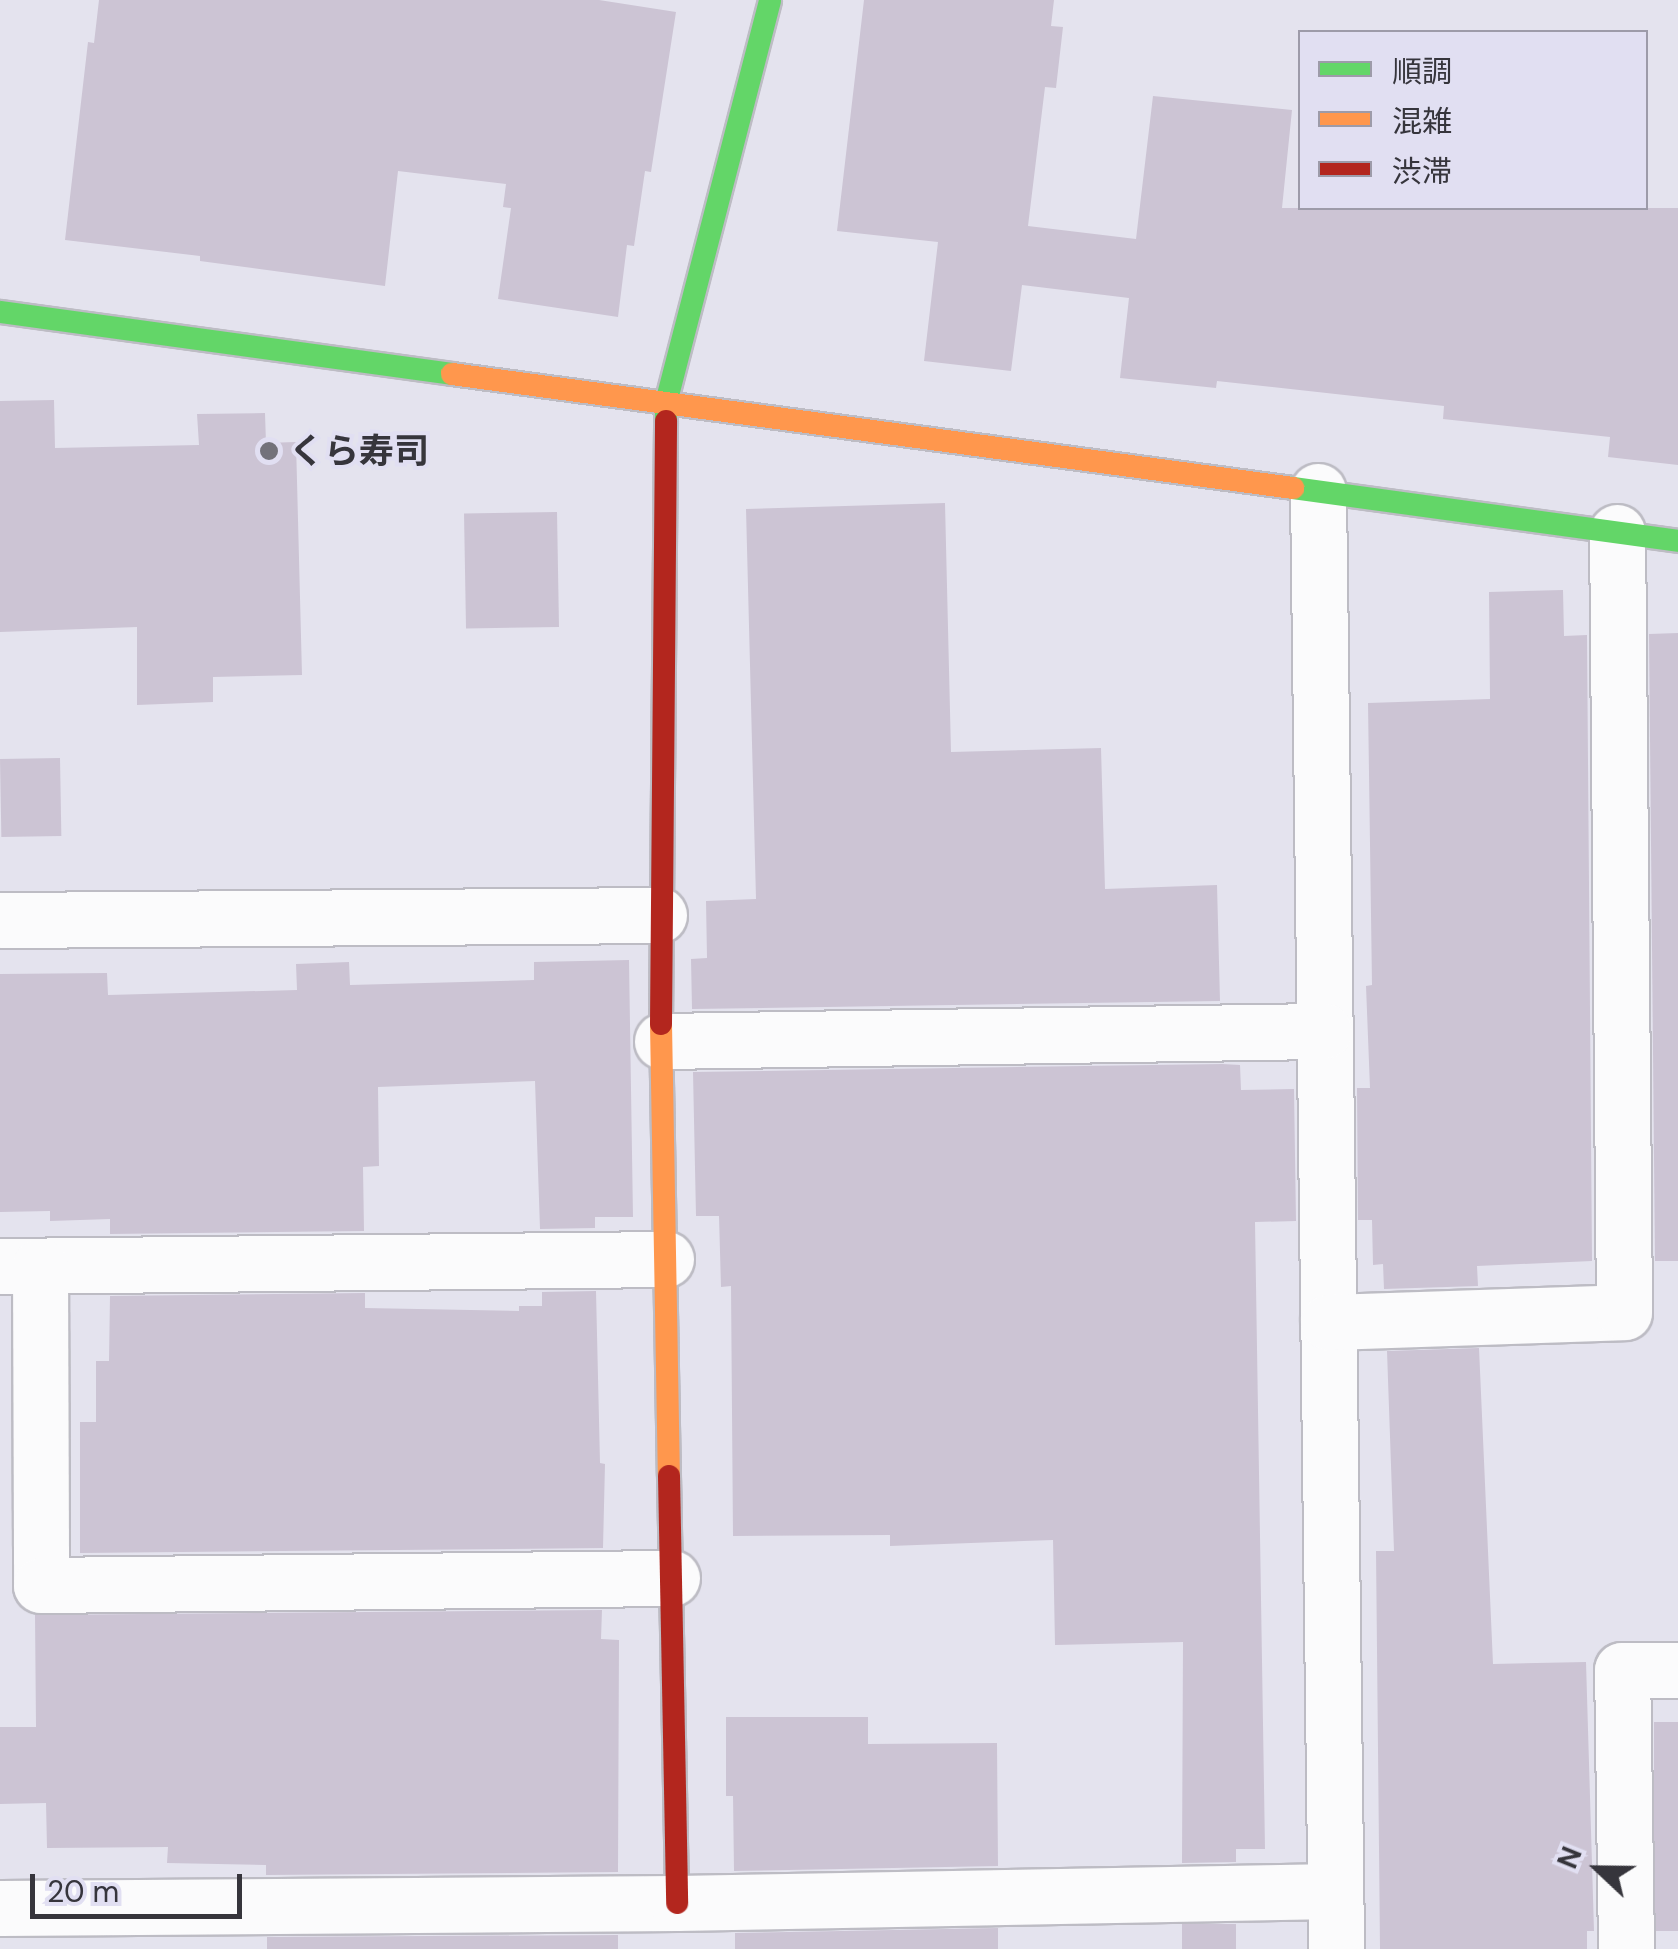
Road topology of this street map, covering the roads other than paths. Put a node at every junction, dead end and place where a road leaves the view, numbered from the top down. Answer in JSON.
{"nodes":[{"id":1,"x":770,"y":0,"type":"edge"},
{"id":2,"x":0,"y":312,"type":"edge"},
{"id":3,"x":666,"y":403,"type":"junction"},
{"id":4,"x":1318,"y":491,"type":"junction"},
{"id":5,"x":1616,"y":532,"type":"junction"},
{"id":6,"x":1678,"y":540,"type":"edge"},
{"id":7,"x":659,"y":916,"type":"junction"},
{"id":8,"x":0,"y":920,"type":"edge"},
{"id":9,"x":1324,"y":1030,"type":"junction"},
{"id":10,"x":662,"y":1041,"type":"junction"},
{"id":11,"x":666,"y":1258,"type":"junction"},
{"id":12,"x":20,"y":1266,"type":"edge"},
{"id":13,"x":1328,"y":1322,"type":"junction"},
{"id":14,"x":672,"y":1578,"type":"junction"},
{"id":15,"x":1678,"y":1670,"type":"edge"},
{"id":16,"x":1336,"y":1890,"type":"junction"},
{"id":17,"x":678,"y":1903,"type":"junction"},
{"id":18,"x":0,"y":1908,"type":"edge"},
{"id":19,"x":100,"y":1928,"type":"edge"},
{"id":20,"x":1336,"y":1949,"type":"edge"},
{"id":21,"x":1626,"y":1949,"type":"edge"}],
"edges":[{"from":1,"to":3,"type":"street"},
{"from":2,"to":3,"type":"street"},
{"from":3,"to":4,"type":"street"},
{"from":3,"to":7,"type":"street"},
{"from":4,"to":5,"type":"street"},
{"from":4,"to":9,"type":"street"},
{"from":5,"to":6,"type":"street"},
{"from":5,"to":13,"type":"street"},
{"from":7,"to":8,"type":"street"},
{"from":7,"to":10,"type":"street"},
{"from":9,"to":10,"type":"street"},
{"from":9,"to":13,"type":"street"},
{"from":10,"to":11,"type":"street"},
{"from":11,"to":12,"type":"street"},
{"from":11,"to":14,"type":"street"},
{"from":12,"to":14,"type":"street"},
{"from":13,"to":16,"type":"street"},
{"from":14,"to":17,"type":"street"},
{"from":15,"to":21,"type":"street"},
{"from":16,"to":17,"type":"street"},
{"from":16,"to":20,"type":"street"},
{"from":17,"to":19,"type":"street"},
{"from":18,"to":19,"type":"street"}]}
